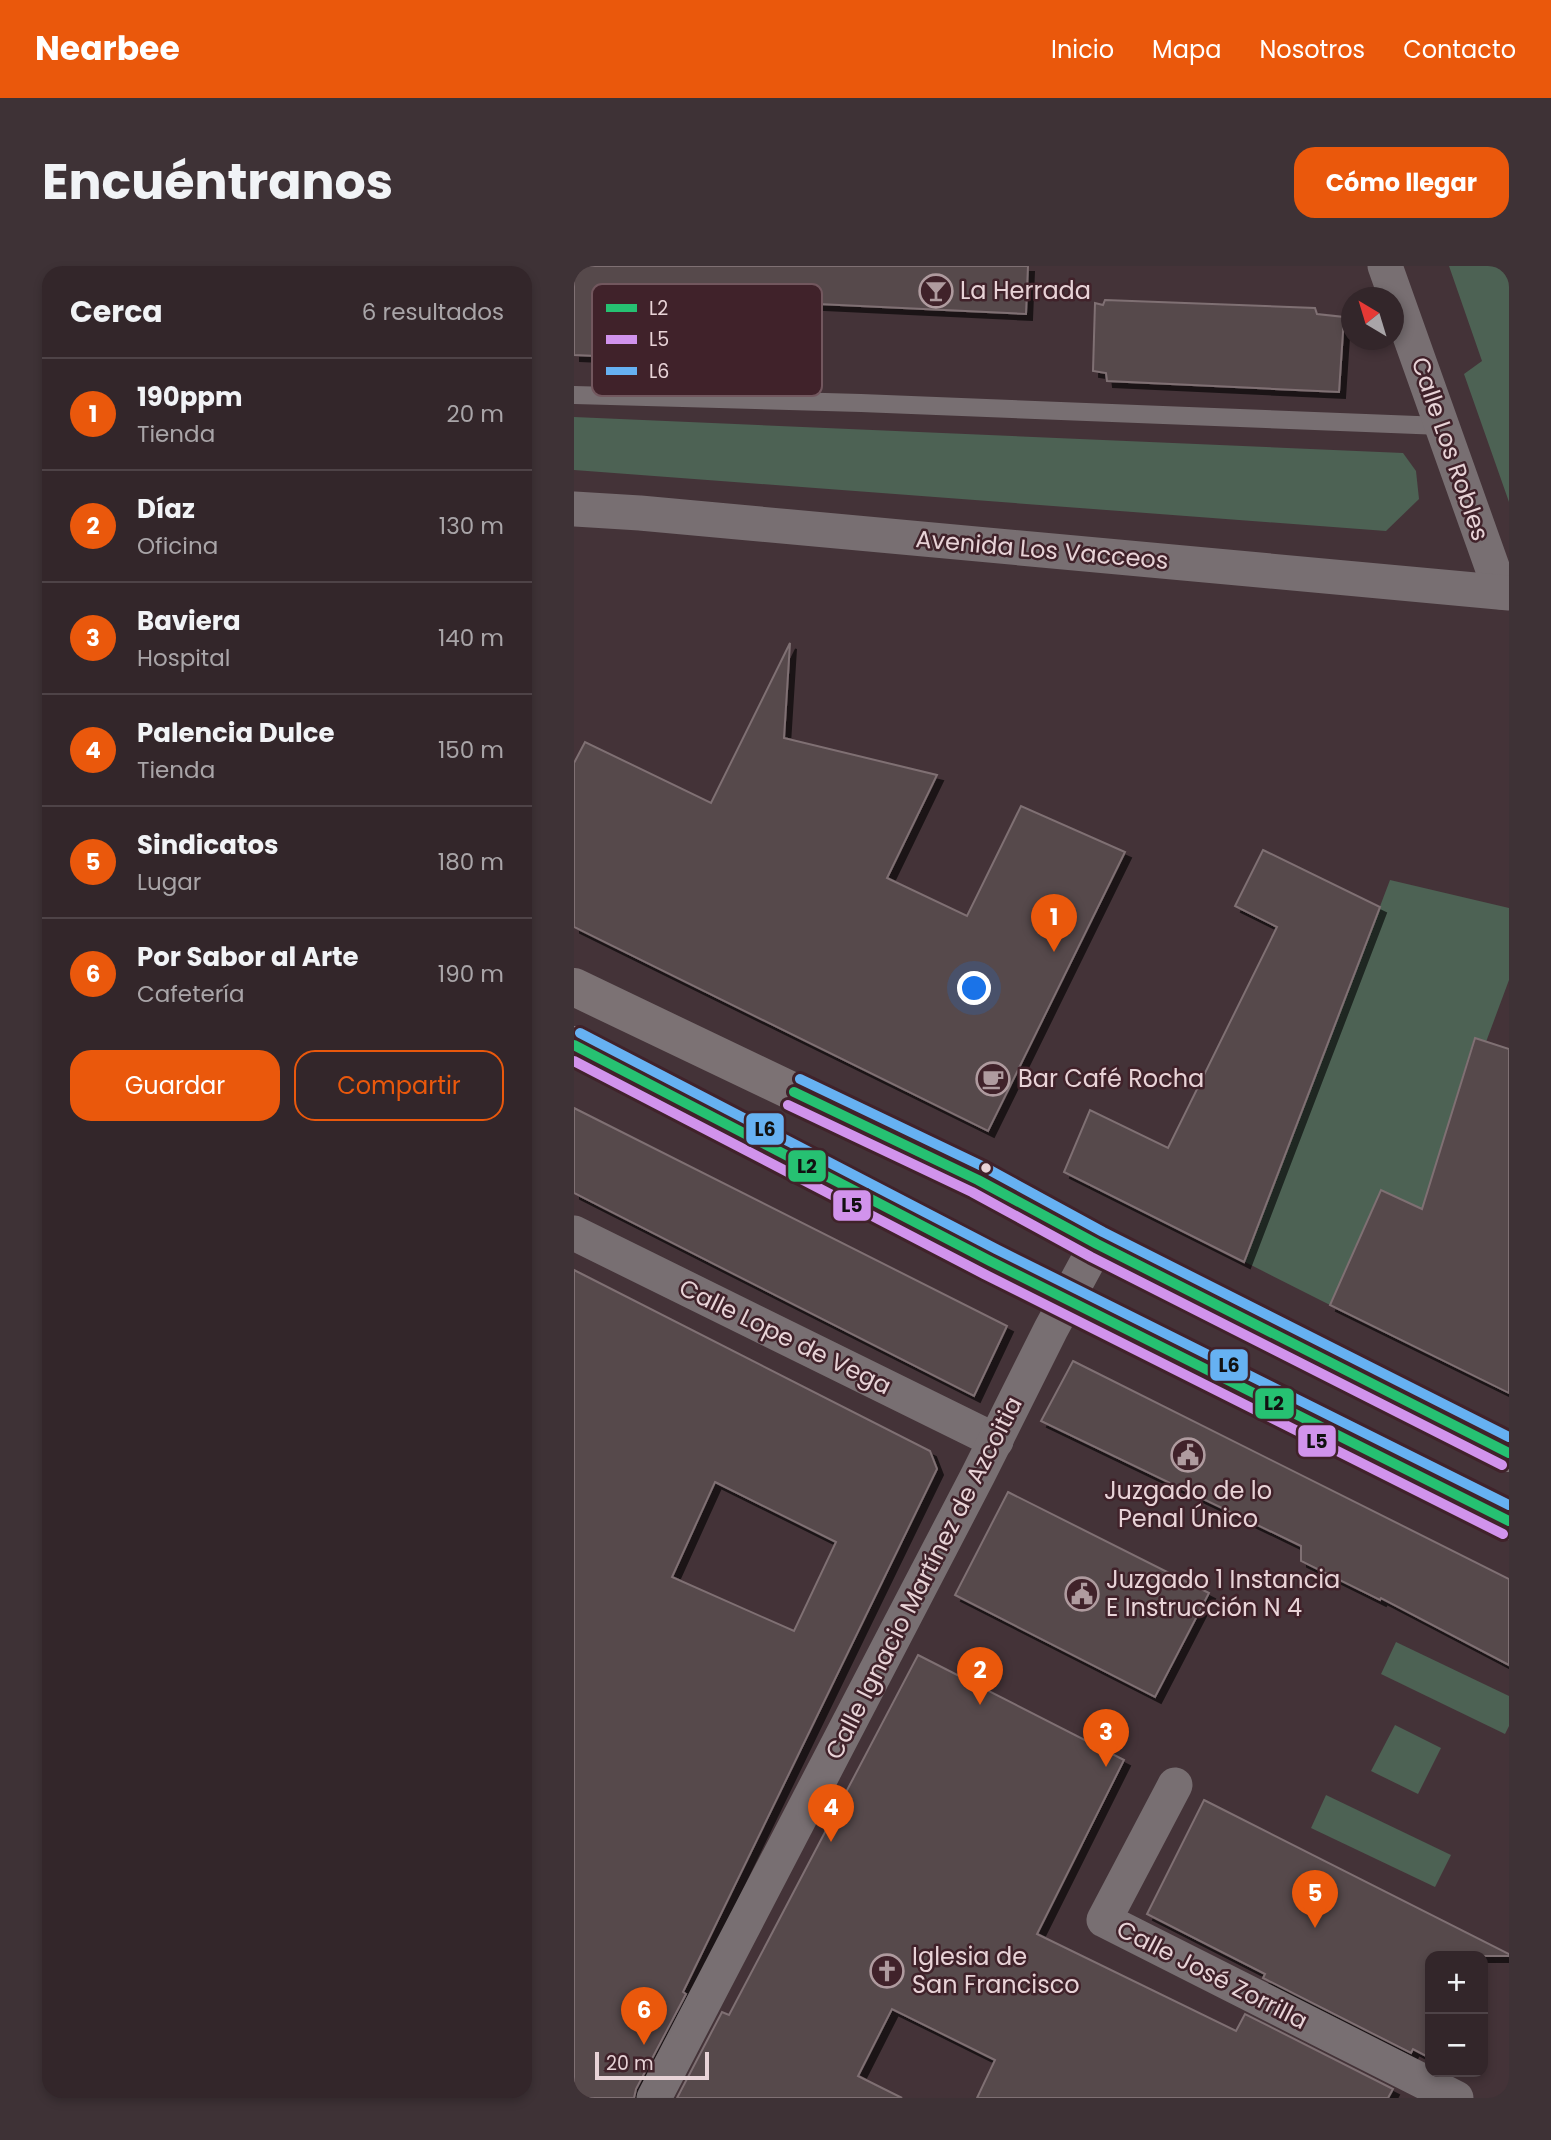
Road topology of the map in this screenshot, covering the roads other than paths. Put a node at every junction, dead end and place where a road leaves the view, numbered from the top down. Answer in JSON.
{"nodes":[{"id":1,"x":1385,"y":266,"type":"edge"},
{"id":2,"x":574,"y":395,"type":"edge"},
{"id":3,"x":592,"y":396,"type":"edge"},
{"id":4,"x":610,"y":396,"type":"edge"},
{"id":5,"x":1442,"y":426,"type":"junction"},
{"id":6,"x":574,"y":509,"type":"edge"},
{"id":7,"x":1505,"y":592,"type":"edge"},
{"id":8,"x":574,"y":987,"type":"edge"},
{"id":9,"x":574,"y":1045,"type":"edge"},
{"id":10,"x":574,"y":1233,"type":"edge"},
{"id":11,"x":1097,"y":1244,"type":"junction"},
{"id":12,"x":1067,"y":1300,"type":"junction"},
{"id":13,"x":996,"y":1441,"type":"junction"},
{"id":14,"x":1509,"y":1453,"type":"edge"},
{"id":15,"x":1509,"y":1521,"type":"edge"},
{"id":16,"x":1175,"y":1785,"type":"dead end"},
{"id":17,"x":654,"y":2098,"type":"edge"},
{"id":18,"x":1456,"y":2098,"type":"edge"}],
"edges":[{"from":1,"to":5,"type":"street","name":"Calle Los Robles"},
{"from":2,"to":3,"type":"lane"},
{"from":4,"to":5,"type":"lane"},
{"from":5,"to":7,"type":"street","name":"Calle Los Robles"},
{"from":6,"to":7,"type":"street","name":"Avenida Los Vacceos"},
{"from":8,"to":11,"type":"main road"},
{"from":9,"to":12,"type":"main road"},
{"from":10,"to":13,"type":"street","name":"Calle Lope de Vega"},
{"from":11,"to":12,"type":"street","name":"Calle Ignacio Martínez de Azcoitia"},
{"from":11,"to":14,"type":"main road"},
{"from":12,"to":13,"type":"street","name":"Calle Ignacio Martínez de Azcoitia"},
{"from":12,"to":15,"type":"main road"},
{"from":13,"to":17,"type":"street","name":"Calle Ignacio Martínez de Azcoitia"},
{"from":16,"to":18,"type":"street","name":"Calle José Zorrilla"}]}
